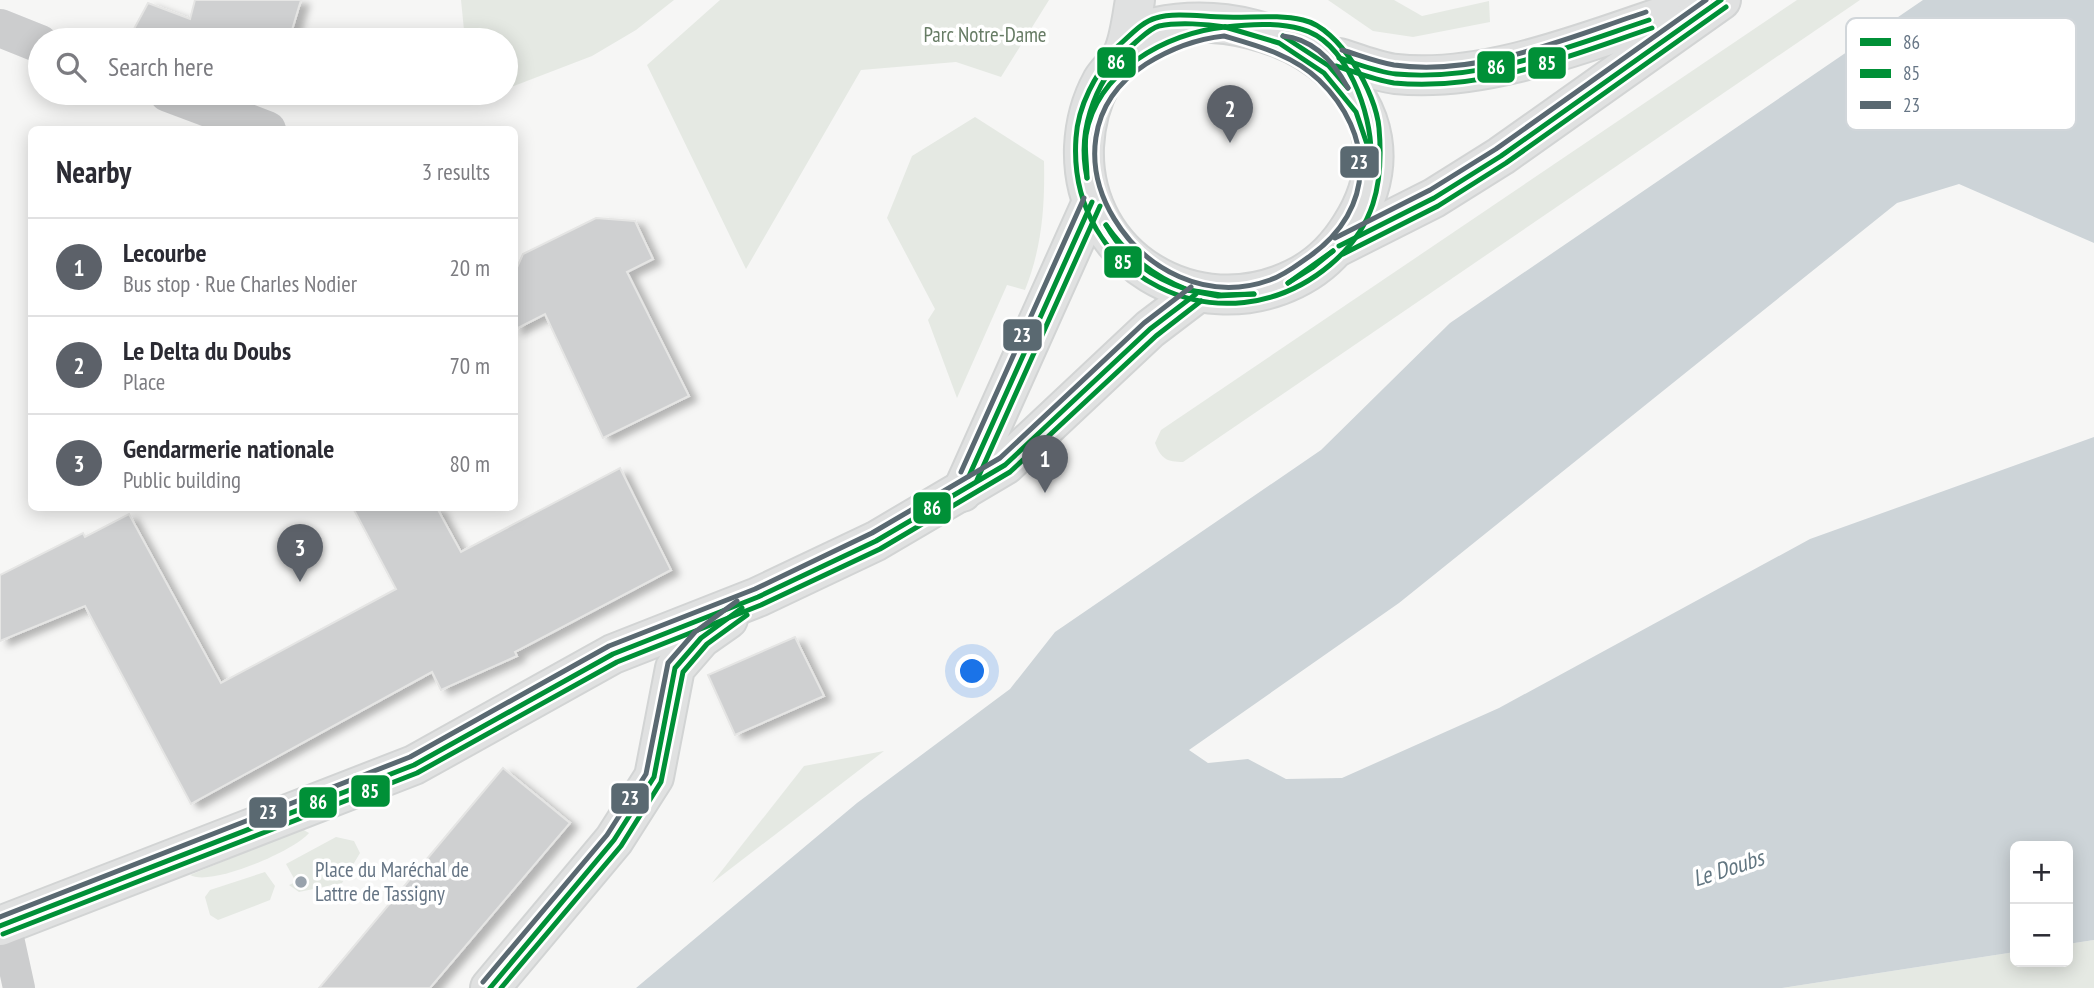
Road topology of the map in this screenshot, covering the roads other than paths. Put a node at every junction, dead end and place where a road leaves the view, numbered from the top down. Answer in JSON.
{"nodes":[{"id":1,"x":1135,"y":0,"type":"edge"},
{"id":2,"x":1712,"y":0,"type":"edge"},
{"id":3,"x":1721,"y":0,"type":"edge"},
{"id":4,"x":1268,"y":7,"type":"edge"},
{"id":5,"x":0,"y":28,"type":"edge"},
{"id":6,"x":28,"y":39,"type":"edge"},
{"id":7,"x":1123,"y":53,"type":"junction"},
{"id":8,"x":1339,"y":58,"type":"junction"},
{"id":9,"x":200,"y":105,"type":"edge"},
{"id":10,"x":256,"y":126,"type":"edge"},
{"id":11,"x":1092,"y":202,"type":"junction"},
{"id":12,"x":1339,"y":246,"type":"junction"},
{"id":13,"x":1196,"y":293,"type":"junction"},
{"id":14,"x":962,"y":492,"type":"junction"},
{"id":15,"x":758,"y":597,"type":"junction"},
{"id":16,"x":3,"y":925,"type":"edge"},
{"id":17,"x":19,"y":988,"type":"edge"},
{"id":18,"x":490,"y":988,"type":"edge"}],
"edges":[{"from":1,"to":7,"type":"main road"},
{"from":2,"to":8,"type":"main road"},
{"from":3,"to":12,"type":"main road"},
{"from":4,"to":7,"type":"main road"},
{"from":4,"to":8,"type":"main road"},
{"from":5,"to":6,"type":"street"},
{"from":7,"to":11,"type":"main road"},
{"from":8,"to":12,"type":"main road"},
{"from":9,"to":10,"type":"street"},
{"from":11,"to":13,"type":"main road"},
{"from":11,"to":14,"type":"main road"},
{"from":12,"to":13,"type":"main road"},
{"from":13,"to":14,"type":"main road"},
{"from":14,"to":15,"type":"main road"},
{"from":15,"to":16,"type":"main road"},
{"from":15,"to":18,"type":"main road"},
{"from":16,"to":17,"type":"lane"}]}
